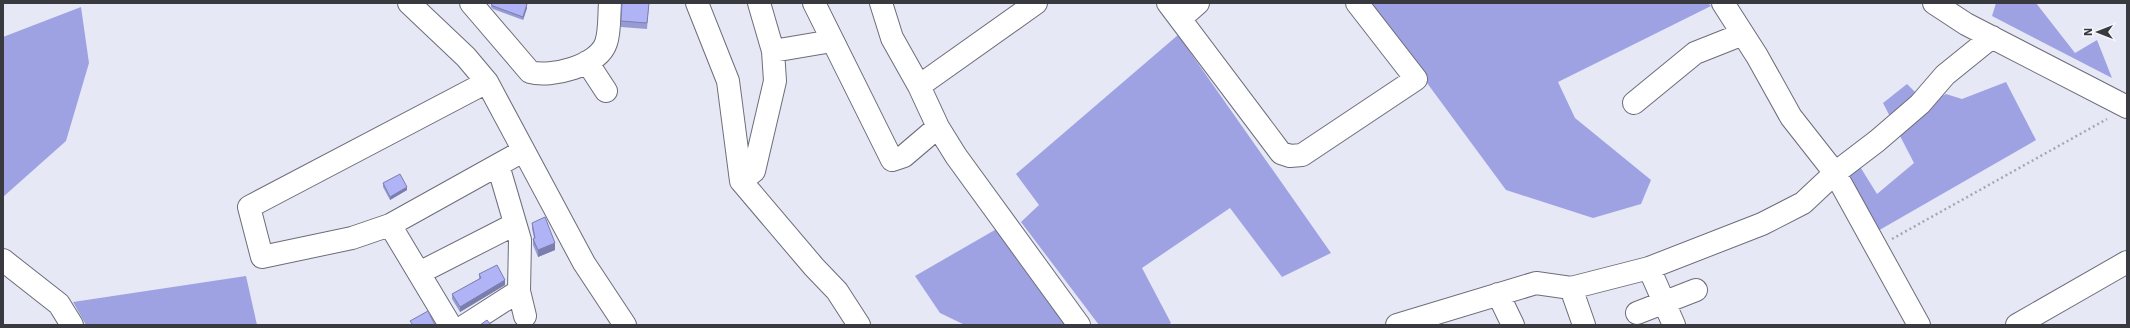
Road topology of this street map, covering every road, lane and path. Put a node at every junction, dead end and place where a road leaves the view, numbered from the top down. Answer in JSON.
{"nodes":[{"id":1,"x":409,"y":3,"type":"edge"},
{"id":2,"x":471,"y":3,"type":"edge"},
{"id":3,"x":610,"y":3,"type":"edge"},
{"id":4,"x":697,"y":3,"type":"edge"},
{"id":5,"x":759,"y":3,"type":"edge"},
{"id":6,"x":814,"y":3,"type":"edge"},
{"id":7,"x":881,"y":3,"type":"edge"},
{"id":8,"x":1036,"y":3,"type":"edge"},
{"id":9,"x":1198,"y":3,"type":"edge"},
{"id":10,"x":1357,"y":3,"type":"edge"},
{"id":11,"x":1723,"y":3,"type":"edge"},
{"id":12,"x":1934,"y":3,"type":"edge"},
{"id":13,"x":1174,"y":11,"type":"edge"},
{"id":14,"x":1743,"y":34,"type":"junction"},
{"id":15,"x":1992,"y":37,"type":"junction"},
{"id":16,"x":832,"y":41,"type":"junction"},
{"id":17,"x":773,"y":51,"type":"junction"},
{"id":18,"x":588,"y":62,"type":"junction"},
{"id":19,"x":487,"y":82,"type":"junction"},
{"id":20,"x":919,"y":86,"type":"junction"},
{"id":21,"x":606,"y":91,"type":"dead end"},
{"id":22,"x":1634,"y":103,"type":"dead end"},
{"id":23,"x":2120,"y":111,"type":"edge"},
{"id":24,"x":938,"y":127,"type":"junction"},
{"id":25,"x":523,"y":151,"type":"junction"},
{"id":26,"x":498,"y":165,"type":"junction"},
{"id":27,"x":1835,"y":173,"type":"junction"},
{"id":28,"x":741,"y":181,"type":"junction"},
{"id":29,"x":515,"y":224,"type":"junction"},
{"id":30,"x":390,"y":225,"type":"junction"},
{"id":31,"x":1877,"y":247,"type":"junction"},
{"id":32,"x":3,"y":260,"type":"edge"},
{"id":33,"x":2127,"y":262,"type":"edge"},
{"id":34,"x":1649,"y":268,"type":"junction"},
{"id":35,"x":419,"y":273,"type":"junction"},
{"id":36,"x":1571,"y":288,"type":"junction"},
{"id":37,"x":1696,"y":290,"type":"dead end"},
{"id":38,"x":519,"y":291,"type":"junction"},
{"id":39,"x":1498,"y":294,"type":"junction"},
{"id":40,"x":1665,"y":300,"type":"junction"},
{"id":41,"x":1637,"y":313,"type":"dead end"},
{"id":42,"x":525,"y":316,"type":"dead end"},
{"id":43,"x":1437,"y":319,"type":"edge"},
{"id":44,"x":72,"y":325,"type":"edge"},
{"id":45,"x":450,"y":325,"type":"edge"},
{"id":46,"x":466,"y":325,"type":"edge"},
{"id":47,"x":625,"y":325,"type":"edge"},
{"id":48,"x":859,"y":325,"type":"edge"},
{"id":49,"x":1079,"y":325,"type":"edge"},
{"id":50,"x":1397,"y":325,"type":"edge"},
{"id":51,"x":1513,"y":325,"type":"edge"},
{"id":52,"x":1584,"y":325,"type":"edge"},
{"id":53,"x":1674,"y":325,"type":"edge"},
{"id":54,"x":1919,"y":325,"type":"edge"},
{"id":55,"x":2017,"y":325,"type":"edge"}],
"edges":[{"from":1,"to":19,"type":"street"},
{"from":2,"to":18,"type":"street"},
{"from":3,"to":18,"type":"street"},
{"from":4,"to":28,"type":"street"},
{"from":5,"to":17,"type":"street"},
{"from":6,"to":16,"type":"street"},
{"from":7,"to":20,"type":"street"},
{"from":8,"to":20,"type":"street"},
{"from":9,"to":13,"type":"street"},
{"from":10,"to":13,"type":"street"},
{"from":11,"to":14,"type":"street"},
{"from":12,"to":15,"type":"street"},
{"from":14,"to":22,"type":"street"},
{"from":14,"to":27,"type":"street"},
{"from":15,"to":23,"type":"street"},
{"from":15,"to":27,"type":"street"},
{"from":16,"to":17,"type":"street"},
{"from":16,"to":24,"type":"street"},
{"from":17,"to":28,"type":"street"},
{"from":18,"to":21,"type":"street"},
{"from":19,"to":25,"type":"street"},
{"from":19,"to":30,"type":"street"},
{"from":20,"to":24,"type":"street"},
{"from":23,"to":31,"type":"path"},
{"from":24,"to":49,"type":"street"},
{"from":25,"to":26,"type":"street"},
{"from":25,"to":47,"type":"street"},
{"from":26,"to":29,"type":"street"},
{"from":26,"to":30,"type":"street"},
{"from":27,"to":31,"type":"street"},
{"from":27,"to":34,"type":"street"},
{"from":28,"to":48,"type":"street"},
{"from":29,"to":35,"type":"street"},
{"from":29,"to":38,"type":"street"},
{"from":30,"to":35,"type":"street"},
{"from":31,"to":54,"type":"street"},
{"from":32,"to":44,"type":"street"},
{"from":33,"to":55,"type":"street"},
{"from":34,"to":36,"type":"street"},
{"from":34,"to":40,"type":"street"},
{"from":35,"to":45,"type":"street"},
{"from":36,"to":39,"type":"street"},
{"from":36,"to":52,"type":"street"},
{"from":37,"to":40,"type":"street"},
{"from":38,"to":42,"type":"street"},
{"from":38,"to":46,"type":"street"},
{"from":39,"to":43,"type":"street"},
{"from":39,"to":51,"type":"street"},
{"from":40,"to":41,"type":"street"},
{"from":40,"to":53,"type":"street"},
{"from":43,"to":50,"type":"street"}]}
